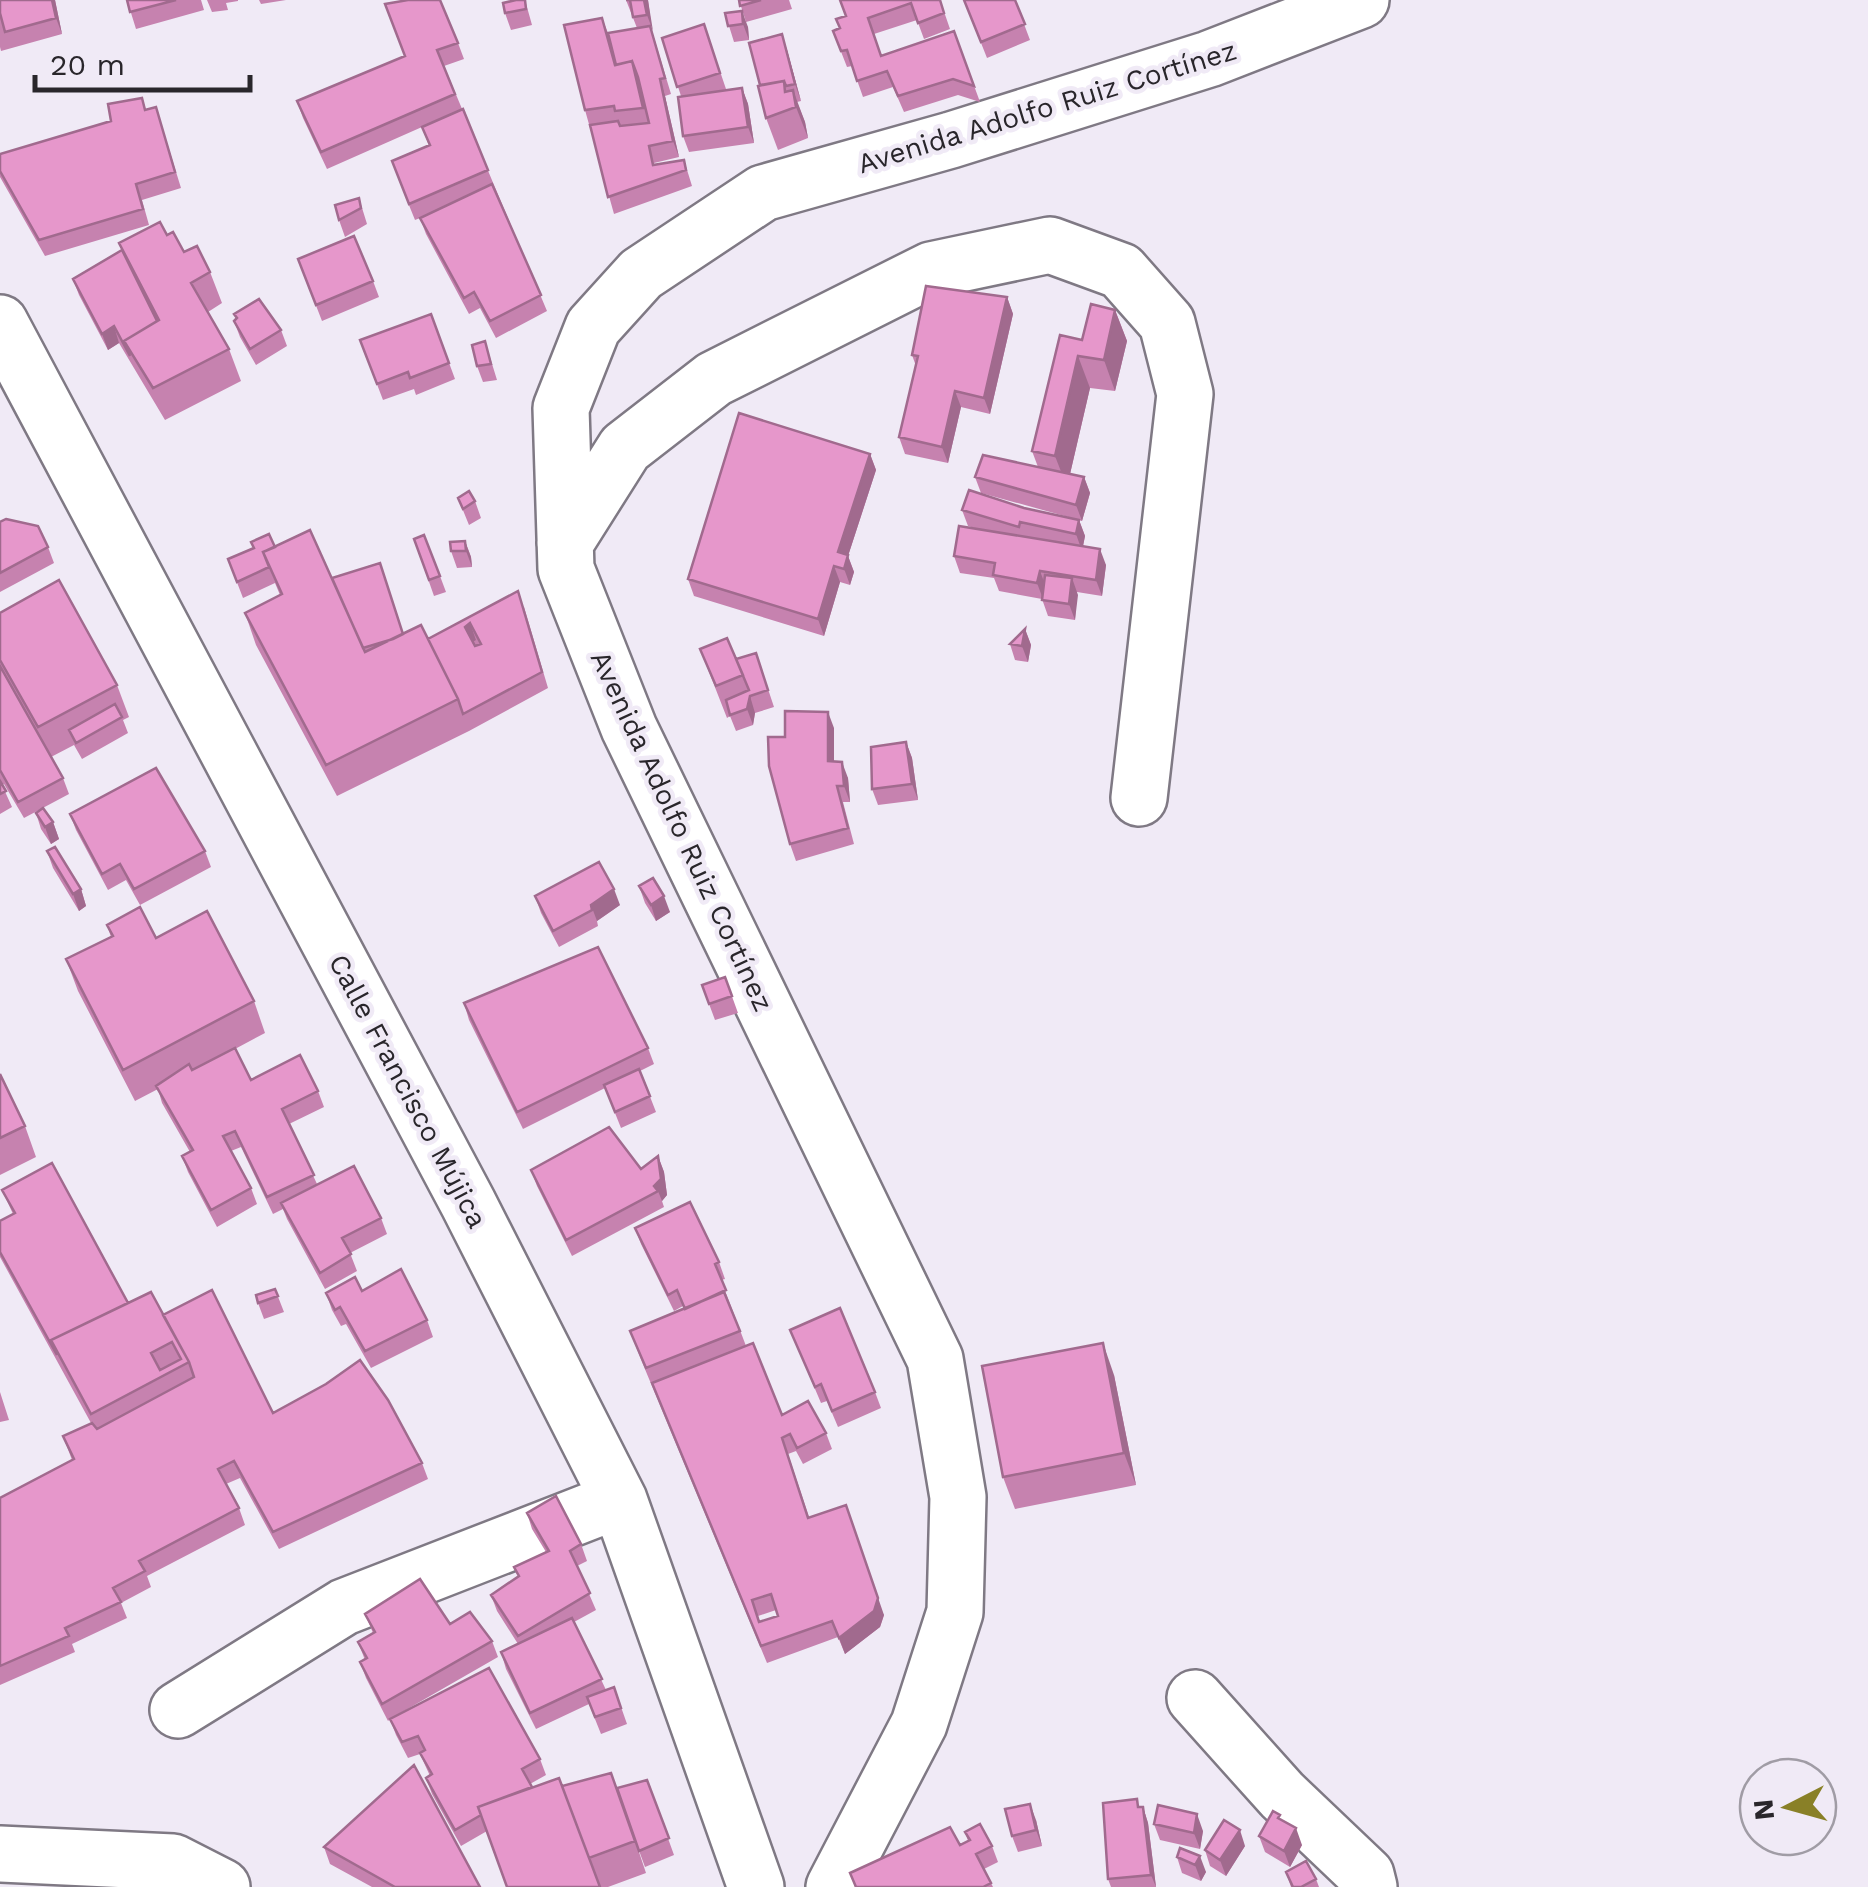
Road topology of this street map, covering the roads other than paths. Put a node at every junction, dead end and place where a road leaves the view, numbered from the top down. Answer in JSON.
{"nodes":[{"id":1,"x":1362,"y":0,"type":"edge"},
{"id":2,"x":0,"y":322,"type":"edge"},
{"id":3,"x":565,"y":543,"type":"junction"},
{"id":4,"x":1139,"y":798,"type":"dead end"},
{"id":5,"x":619,"y":1500,"type":"junction"},
{"id":6,"x":1195,"y":1698,"type":"dead end"},
{"id":7,"x":178,"y":1710,"type":"dead end"},
{"id":8,"x":0,"y":1854,"type":"edge"},
{"id":9,"x":222,"y":1887,"type":"edge"},
{"id":10,"x":756,"y":1887,"type":"edge"},
{"id":11,"x":834,"y":1887,"type":"edge"},
{"id":12,"x":1368,"y":1887,"type":"edge"}],
"edges":[{"from":1,"to":3,"type":"street","name":"Avenida Adolfo Ruiz Cortínez"},
{"from":2,"to":5,"type":"street","name":"Calle Francisco Mújica"},
{"from":3,"to":4,"type":"street"},
{"from":3,"to":11,"type":"street","name":"Avenida Adolfo Ruiz Cortínez"},
{"from":5,"to":7,"type":"street"},
{"from":5,"to":10,"type":"street","name":"Calle Francisco Mújica"},
{"from":6,"to":12,"type":"street"},
{"from":8,"to":9,"type":"street"}]}
